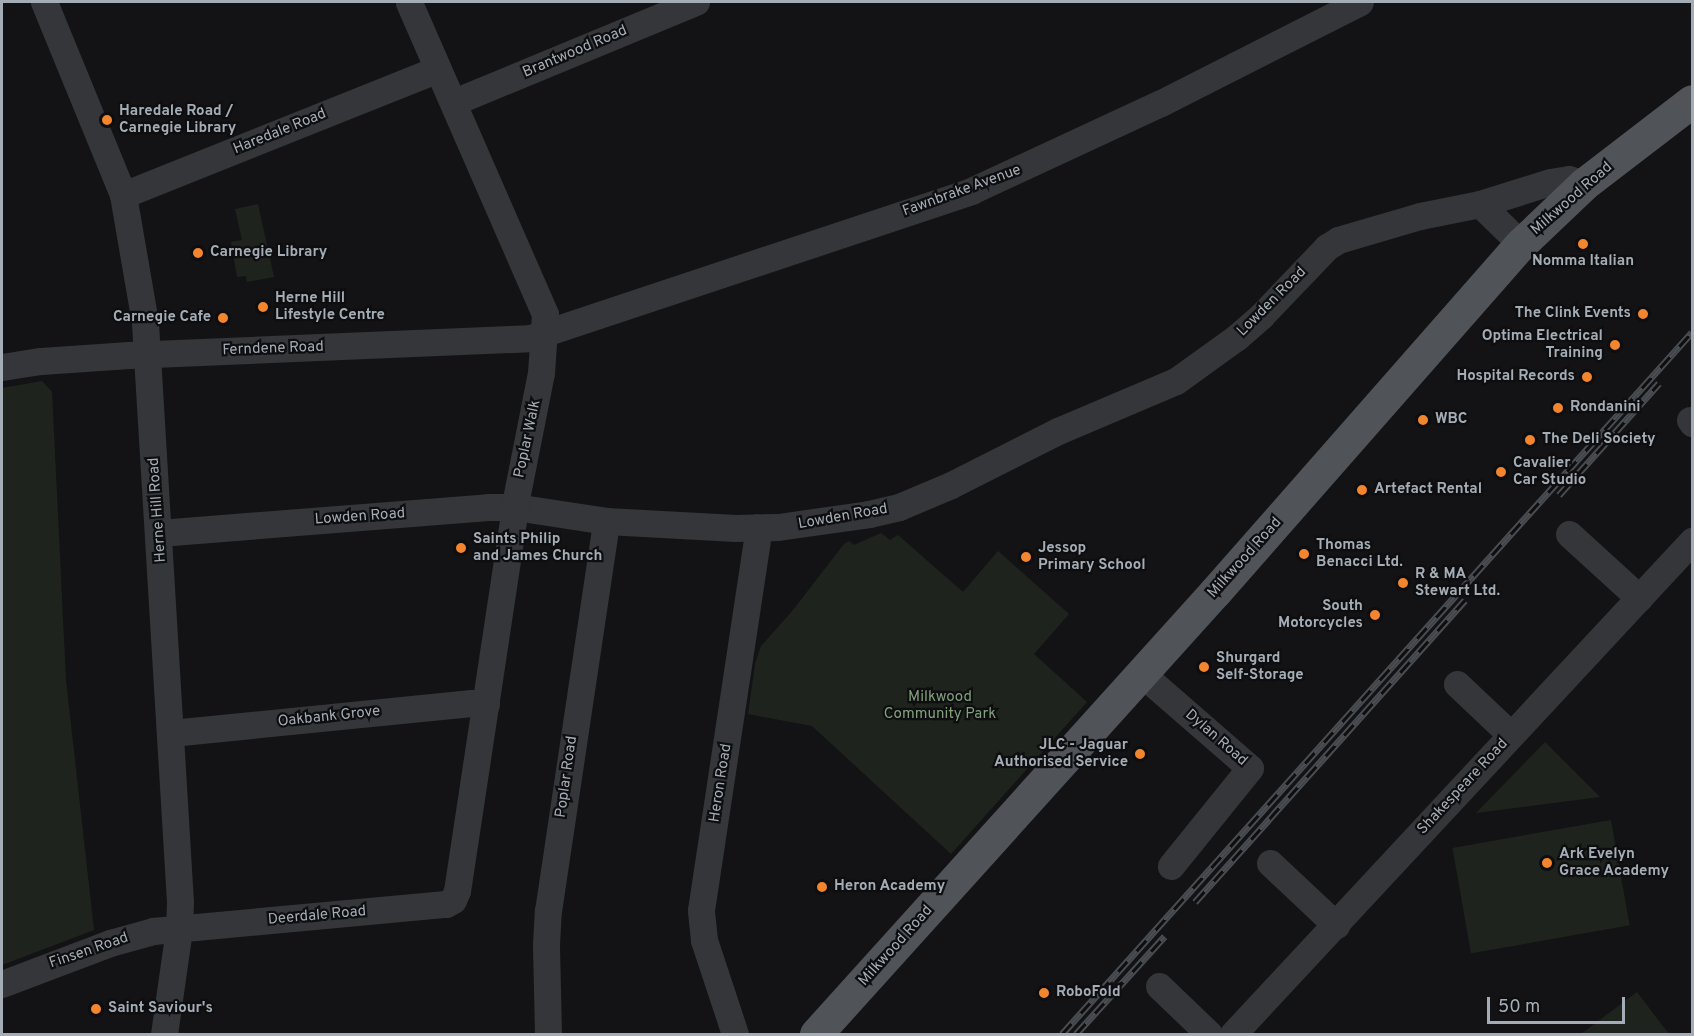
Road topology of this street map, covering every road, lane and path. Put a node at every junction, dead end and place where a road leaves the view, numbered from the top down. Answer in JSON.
{"nodes":[{"id":1,"x":44,"y":2,"type":"edge"},
{"id":2,"x":409,"y":2,"type":"edge"},
{"id":3,"x":696,"y":2,"type":"edge"},
{"id":4,"x":1360,"y":2,"type":"edge"},
{"id":5,"x":438,"y":69,"type":"junction"},
{"id":6,"x":1692,"y":101,"type":"edge"},
{"id":7,"x":454,"y":102,"type":"junction"},
{"id":8,"x":1584,"y":184,"type":"junction"},
{"id":9,"x":123,"y":195,"type":"junction"},
{"id":10,"x":1480,"y":204,"type":"junction"},
{"id":11,"x":1521,"y":244,"type":"junction"},
{"id":12,"x":544,"y":333,"type":"junction"},
{"id":13,"x":148,"y":355,"type":"junction"},
{"id":14,"x":2,"y":367,"type":"edge"},
{"id":15,"x":515,"y":507,"type":"junction"},
{"id":16,"x":606,"y":521,"type":"junction"},
{"id":17,"x":756,"y":527,"type":"junction"},
{"id":18,"x":159,"y":533,"type":"junction"},
{"id":19,"x":1569,"y":534,"type":"dead end"},
{"id":20,"x":1692,"y":541,"type":"edge"},
{"id":21,"x":1639,"y":598,"type":"junction"},
{"id":22,"x":1142,"y":674,"type":"junction"},
{"id":23,"x":1457,"y":684,"type":"dead end"},
{"id":24,"x":486,"y":704,"type":"junction"},
{"id":25,"x":171,"y":733,"type":"junction"},
{"id":26,"x":1511,"y":735,"type":"junction"},
{"id":27,"x":1270,"y":863,"type":"dead end"},
{"id":28,"x":1172,"y":866,"type":"dead end"},
{"id":29,"x":453,"y":900,"type":"joint"},
{"id":30,"x":1336,"y":925,"type":"junction"},
{"id":31,"x":179,"y":929,"type":"junction"},
{"id":32,"x":2,"y":984,"type":"edge"},
{"id":33,"x":1159,"y":986,"type":"dead end"},
{"id":34,"x":164,"y":1035,"type":"edge"},
{"id":35,"x":548,"y":1035,"type":"edge"},
{"id":36,"x":735,"y":1035,"type":"edge"},
{"id":37,"x":816,"y":1035,"type":"edge"},
{"id":38,"x":1209,"y":1035,"type":"edge"},
{"id":39,"x":1233,"y":1035,"type":"edge"}],
"edges":[{"from":1,"to":9,"type":"street","name":"Herne Hill Road"},
{"from":2,"to":5,"type":"street","name":"Poplar Walk"},
{"from":3,"to":7,"type":"street","name":"Brantwood Road"},
{"from":4,"to":12,"type":"street","name":"Fawnbrake Avenue"},
{"from":5,"to":7,"type":"street","name":"Poplar Walk"},
{"from":5,"to":9,"type":"street","name":"Haredale Road"},
{"from":6,"to":8,"type":"main road","name":"Milkwood Road"},
{"from":7,"to":12,"type":"street","name":"Poplar Walk"},
{"from":8,"to":10,"type":"street","name":"Lowden Road"},
{"from":8,"to":11,"type":"main road","name":"Milkwood Road"},
{"from":9,"to":13,"type":"street","name":"Herne Hill Road"},
{"from":10,"to":11,"type":"street"},
{"from":10,"to":17,"type":"street","name":"Lowden Road"},
{"from":11,"to":22,"type":"main road","name":"Milkwood Road"},
{"from":12,"to":13,"type":"street","name":"Ferndene Road"},
{"from":12,"to":15,"type":"street","name":"Poplar Walk"},
{"from":13,"to":14,"type":"street","name":"Ferndene Road"},
{"from":13,"to":18,"type":"street","name":"Herne Hill Road"},
{"from":15,"to":16,"type":"street","name":"Lowden Road"},
{"from":15,"to":18,"type":"street","name":"Lowden Road"},
{"from":15,"to":24,"type":"street","name":"Poplar Walk"},
{"from":16,"to":17,"type":"street","name":"Lowden Road"},
{"from":16,"to":35,"type":"street","name":"Poplar Road"},
{"from":17,"to":36,"type":"street","name":"Heron Road"},
{"from":18,"to":25,"type":"street","name":"Herne Hill Road"},
{"from":19,"to":21,"type":"street"},
{"from":20,"to":21,"type":"street","name":"Shakespeare Road"},
{"from":21,"to":26,"type":"street","name":"Shakespeare Road"},
{"from":22,"to":28,"type":"street","name":"Dylan Road"},
{"from":22,"to":37,"type":"main road","name":"Milkwood Road"},
{"from":23,"to":26,"type":"street"},
{"from":24,"to":25,"type":"street","name":"Oakbank Grove"},
{"from":24,"to":29,"type":"street","name":"Poplar Walk"},
{"from":25,"to":31,"type":"street","name":"Herne Hill Road"},
{"from":26,"to":30,"type":"street","name":"Shakespeare Road"},
{"from":27,"to":30,"type":"street"},
{"from":29,"to":31,"type":"street","name":"Deerdale Road"},
{"from":30,"to":39,"type":"street","name":"Shakespeare Road"},
{"from":31,"to":32,"type":"street","name":"Finsen Road"},
{"from":31,"to":34,"type":"street","name":"Herne Hill Road"},
{"from":33,"to":38,"type":"street"}]}
